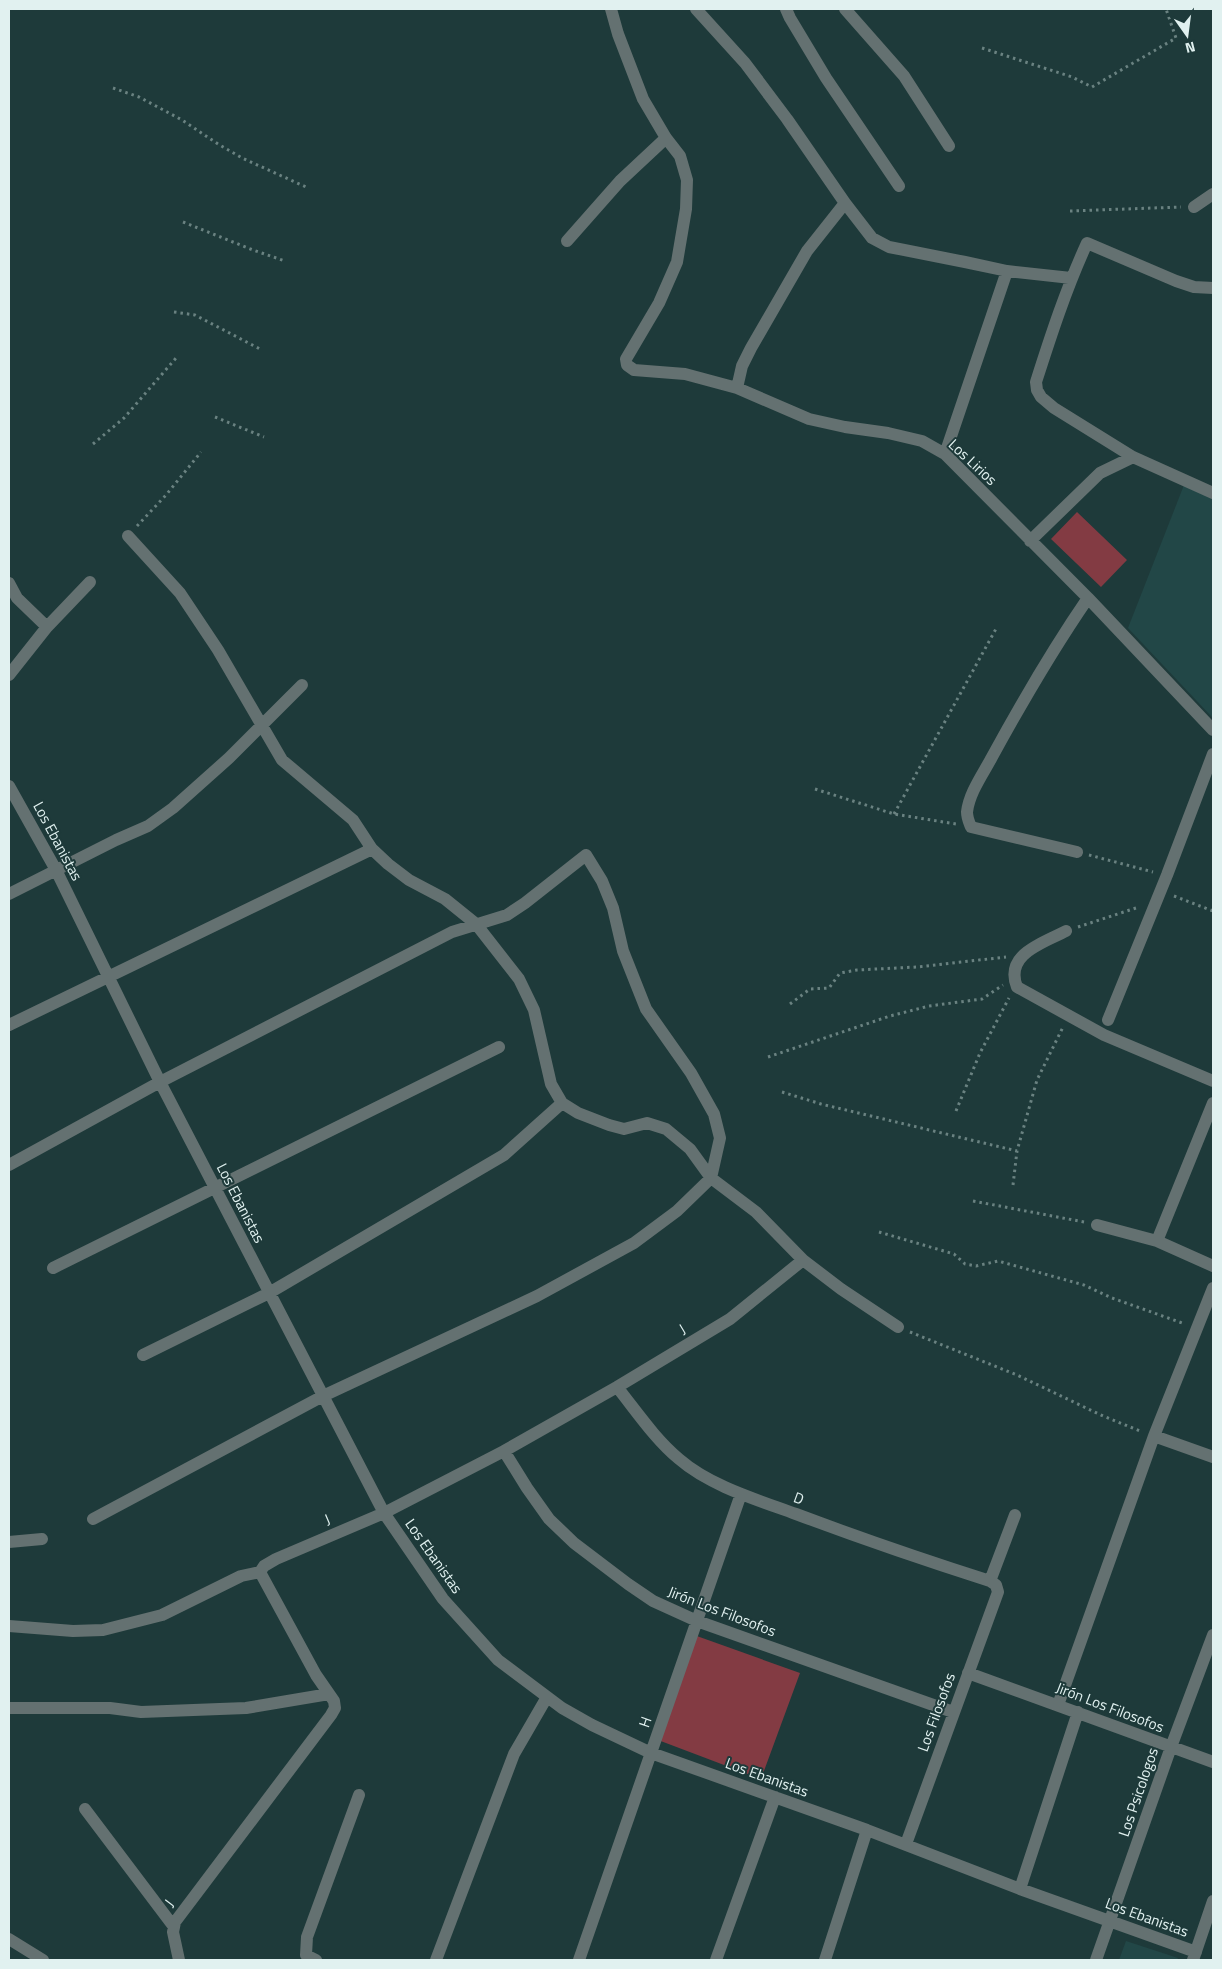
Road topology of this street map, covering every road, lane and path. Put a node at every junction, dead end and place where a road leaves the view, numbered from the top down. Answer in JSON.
{"nodes":[{"id":1,"x":611,"y":9,"type":"edge"},
{"id":2,"x":696,"y":9,"type":"edge"},
{"id":3,"x":786,"y":9,"type":"edge"},
{"id":4,"x":845,"y":9,"type":"edge"},
{"id":5,"x":1166,"y":9,"type":"edge"},
{"id":6,"x":982,"y":48,"type":"dead end"},
{"id":7,"x":113,"y":88,"type":"dead end"},
{"id":8,"x":666,"y":138,"type":"junction"},
{"id":9,"x":949,"y":146,"type":"dead end"},
{"id":10,"x":899,"y":186,"type":"dead end"},
{"id":11,"x":306,"y":187,"type":"dead end"},
{"id":12,"x":1213,"y":194,"type":"edge"},
{"id":13,"x":845,"y":203,"type":"junction"},
{"id":14,"x":1194,"y":207,"type":"joint"},
{"id":15,"x":1070,"y":211,"type":"dead end"},
{"id":16,"x":183,"y":222,"type":"dead end"},
{"id":17,"x":567,"y":241,"type":"dead end"},
{"id":18,"x":286,"y":261,"type":"dead end"},
{"id":19,"x":1008,"y":271,"type":"junction"},
{"id":20,"x":1071,"y":278,"type":"junction"},
{"id":21,"x":1213,"y":288,"type":"edge"},
{"id":22,"x":174,"y":312,"type":"dead end"},
{"id":23,"x":260,"y":349,"type":"dead end"},
{"id":24,"x":176,"y":358,"type":"dead end"},
{"id":25,"x":737,"y":388,"type":"junction"},
{"id":26,"x":215,"y":417,"type":"dead end"},
{"id":27,"x":264,"y":437,"type":"dead end"},
{"id":28,"x":93,"y":444,"type":"dead end"},
{"id":29,"x":201,"y":452,"type":"dead end"},
{"id":30,"x":945,"y":454,"type":"junction"},
{"id":31,"x":1133,"y":457,"type":"junction"},
{"id":32,"x":1213,"y":493,"type":"edge"},
{"id":33,"x":128,"y":536,"type":"joint"},
{"id":34,"x":1030,"y":541,"type":"junction"},
{"id":35,"x":90,"y":582,"type":"dead end"},
{"id":36,"x":9,"y":583,"type":"edge"},
{"id":37,"x":1088,"y":598,"type":"junction"},
{"id":38,"x":47,"y":627,"type":"junction"},
{"id":39,"x":997,"y":627,"type":"dead end"},
{"id":40,"x":9,"y":675,"type":"edge"},
{"id":41,"x":302,"y":685,"type":"dead end"},
{"id":42,"x":262,"y":725,"type":"junction"},
{"id":43,"x":1213,"y":730,"type":"edge"},
{"id":44,"x":1213,"y":754,"type":"edge"},
{"id":45,"x":9,"y":786,"type":"edge"},
{"id":46,"x":815,"y":789,"type":"dead end"},
{"id":47,"x":894,"y":814,"type":"junction"},
{"id":48,"x":971,"y":827,"type":"junction"},
{"id":49,"x":372,"y":849,"type":"junction"},
{"id":50,"x":1077,"y":852,"type":"joint"},
{"id":51,"x":56,"y":870,"type":"junction"},
{"id":52,"x":1167,"y":875,"type":"junction"},
{"id":53,"x":9,"y":894,"type":"edge"},
{"id":54,"x":1158,"y":896,"type":"junction"},
{"id":55,"x":1213,"y":911,"type":"edge"},
{"id":56,"x":476,"y":924,"type":"junction"},
{"id":57,"x":1066,"y":931,"type":"joint"},
{"id":58,"x":1021,"y":955,"type":"junction"},
{"id":59,"x":108,"y":975,"type":"junction"},
{"id":60,"x":1013,"y":979,"type":"junction"},
{"id":61,"x":790,"y":1004,"type":"dead end"},
{"id":62,"x":1002,"y":1010,"type":"dead end"},
{"id":63,"x":1069,"y":1016,"type":"junction"},
{"id":64,"x":1108,"y":1020,"type":"dead end"},
{"id":65,"x":9,"y":1025,"type":"edge"},
{"id":66,"x":499,"y":1047,"type":"dead end"},
{"id":67,"x":768,"y":1057,"type":"dead end"},
{"id":68,"x":160,"y":1082,"type":"junction"},
{"id":69,"x":1213,"y":1082,"type":"edge"},
{"id":70,"x":782,"y":1092,"type":"dead end"},
{"id":71,"x":562,"y":1103,"type":"junction"},
{"id":72,"x":1213,"y":1104,"type":"edge"},
{"id":73,"x":956,"y":1111,"type":"dead end"},
{"id":74,"x":1017,"y":1151,"type":"junction"},
{"id":75,"x":9,"y":1165,"type":"edge"},
{"id":76,"x":711,"y":1178,"type":"junction"},
{"id":77,"x":1013,"y":1185,"type":"dead end"},
{"id":78,"x":215,"y":1187,"type":"junction"},
{"id":79,"x":973,"y":1201,"type":"dead end"},
{"id":80,"x":1097,"y":1225,"type":"joint"},
{"id":81,"x":879,"y":1232,"type":"dead end"},
{"id":82,"x":1158,"y":1241,"type":"junction"},
{"id":83,"x":803,"y":1260,"type":"junction"},
{"id":84,"x":1213,"y":1266,"type":"edge"},
{"id":85,"x":53,"y":1268,"type":"dead end"},
{"id":86,"x":1213,"y":1288,"type":"edge"},
{"id":87,"x":269,"y":1293,"type":"junction"},
{"id":88,"x":898,"y":1327,"type":"joint"},
{"id":89,"x":1197,"y":1328,"type":"junction"},
{"id":90,"x":144,"y":1355,"type":"dead end"},
{"id":91,"x":617,"y":1388,"type":"junction"},
{"id":92,"x":323,"y":1396,"type":"junction"},
{"id":93,"x":1154,"y":1436,"type":"junction"},
{"id":94,"x":504,"y":1452,"type":"junction"},
{"id":95,"x":1213,"y":1458,"type":"edge"},
{"id":96,"x":741,"y":1494,"type":"junction"},
{"id":97,"x":384,"y":1513,"type":"junction"},
{"id":98,"x":1015,"y":1515,"type":"dead end"},
{"id":99,"x":93,"y":1519,"type":"dead end"},
{"id":100,"x":42,"y":1539,"type":"dead end"},
{"id":101,"x":9,"y":1542,"type":"edge"},
{"id":102,"x":260,"y":1572,"type":"junction"},
{"id":103,"x":990,"y":1581,"type":"junction"},
{"id":104,"x":697,"y":1621,"type":"junction"},
{"id":105,"x":9,"y":1626,"type":"edge"},
{"id":106,"x":1213,"y":1635,"type":"edge"},
{"id":107,"x":968,"y":1673,"type":"junction"},
{"id":108,"x":329,"y":1694,"type":"junction"},
{"id":109,"x":547,"y":1698,"type":"junction"},
{"id":110,"x":1058,"y":1705,"type":"junction"},
{"id":111,"x":9,"y":1708,"type":"edge"},
{"id":112,"x":953,"y":1712,"type":"junction"},
{"id":113,"x":1078,"y":1712,"type":"junction"},
{"id":114,"x":1171,"y":1748,"type":"junction"},
{"id":115,"x":651,"y":1753,"type":"junction"},
{"id":116,"x":1213,"y":1762,"type":"edge"},
{"id":117,"x":359,"y":1795,"type":"dead end"},
{"id":118,"x":774,"y":1797,"type":"junction"},
{"id":119,"x":84,"y":1809,"type":"dead end"},
{"id":120,"x":868,"y":1830,"type":"junction"},
{"id":121,"x":906,"y":1844,"type":"junction"},
{"id":122,"x":1020,"y":1889,"type":"junction"},
{"id":123,"x":1213,"y":1901,"type":"edge"},
{"id":124,"x":1110,"y":1921,"type":"junction"},
{"id":125,"x":174,"y":1927,"type":"junction"},
{"id":126,"x":9,"y":1939,"type":"edge"},
{"id":127,"x":1194,"y":1956,"type":"edge"},
{"id":128,"x":43,"y":1960,"type":"edge"},
{"id":129,"x":179,"y":1960,"type":"edge"},
{"id":130,"x":316,"y":1960,"type":"edge"},
{"id":131,"x":436,"y":1960,"type":"edge"},
{"id":132,"x":579,"y":1960,"type":"edge"},
{"id":133,"x":716,"y":1960,"type":"edge"},
{"id":134,"x":825,"y":1960,"type":"edge"},
{"id":135,"x":1096,"y":1960,"type":"edge"}],
"edges":[{"from":1,"to":8,"type":"street"},
{"from":2,"to":13,"type":"street"},
{"from":3,"to":10,"type":"street"},
{"from":4,"to":9,"type":"street"},
{"from":5,"to":6,"type":"path"},
{"from":7,"to":11,"type":"path"},
{"from":8,"to":17,"type":"street"},
{"from":8,"to":25,"type":"street","name":"Los Lirios"},
{"from":12,"to":14,"type":"street"},
{"from":13,"to":19,"type":"street"},
{"from":13,"to":25,"type":"street"},
{"from":14,"to":15,"type":"path"},
{"from":16,"to":18,"type":"path"},
{"from":19,"to":20,"type":"street"},
{"from":19,"to":30,"type":"street"},
{"from":20,"to":21,"type":"street"},
{"from":20,"to":31,"type":"street"},
{"from":22,"to":23,"type":"path"},
{"from":24,"to":28,"type":"path"},
{"from":25,"to":30,"type":"street","name":"Los Lirios"},
{"from":26,"to":27,"type":"path"},
{"from":29,"to":33,"type":"path"},
{"from":30,"to":34,"type":"street","name":"Los Lirios"},
{"from":31,"to":32,"type":"street"},
{"from":31,"to":34,"type":"street"},
{"from":33,"to":42,"type":"street"},
{"from":34,"to":37,"type":"street","name":"Los Lirios"},
{"from":35,"to":38,"type":"street"},
{"from":36,"to":38,"type":"street"},
{"from":37,"to":43,"type":"street","name":"Los Lirios"},
{"from":37,"to":48,"type":"street"},
{"from":38,"to":40,"type":"street"},
{"from":39,"to":47,"type":"path"},
{"from":41,"to":42,"type":"street"},
{"from":42,"to":49,"type":"street"},
{"from":42,"to":51,"type":"street"},
{"from":44,"to":52,"type":"street"},
{"from":45,"to":51,"type":"street","name":"Los Ebanistas"},
{"from":46,"to":47,"type":"path"},
{"from":47,"to":48,"type":"path"},
{"from":48,"to":50,"type":"street"},
{"from":49,"to":56,"type":"street"},
{"from":49,"to":59,"type":"street"},
{"from":50,"to":52,"type":"path"},
{"from":51,"to":53,"type":"street"},
{"from":51,"to":59,"type":"street","name":"Los Ebanistas"},
{"from":52,"to":54,"type":"street"},
{"from":54,"to":55,"type":"path"},
{"from":54,"to":57,"type":"path"},
{"from":54,"to":64,"type":"street"},
{"from":56,"to":68,"type":"street"},
{"from":56,"to":71,"type":"street"},
{"from":56,"to":76,"type":"street"},
{"from":57,"to":58,"type":"street"},
{"from":58,"to":60,"type":"street"},
{"from":58,"to":61,"type":"path"},
{"from":59,"to":65,"type":"street"},
{"from":59,"to":68,"type":"street","name":"Los Ebanistas"},
{"from":60,"to":63,"type":"street"},
{"from":60,"to":67,"type":"path"},
{"from":62,"to":73,"type":"path"},
{"from":63,"to":69,"type":"street"},
{"from":63,"to":74,"type":"path"},
{"from":66,"to":78,"type":"street"},
{"from":68,"to":75,"type":"street"},
{"from":68,"to":78,"type":"street","name":"Los Ebanistas"},
{"from":70,"to":74,"type":"path"},
{"from":71,"to":76,"type":"street"},
{"from":71,"to":87,"type":"street"},
{"from":72,"to":82,"type":"street"},
{"from":74,"to":77,"type":"path"},
{"from":76,"to":83,"type":"street"},
{"from":76,"to":92,"type":"street"},
{"from":78,"to":85,"type":"street"},
{"from":78,"to":87,"type":"street","name":"Los Ebanistas"},
{"from":79,"to":80,"type":"path"},
{"from":80,"to":82,"type":"street"},
{"from":81,"to":89,"type":"path"},
{"from":82,"to":84,"type":"street"},
{"from":83,"to":88,"type":"street"},
{"from":83,"to":91,"type":"street","name":"J"},
{"from":86,"to":89,"type":"street"},
{"from":87,"to":90,"type":"street"},
{"from":87,"to":92,"type":"street","name":"Los Ebanistas"},
{"from":88,"to":93,"type":"path"},
{"from":89,"to":93,"type":"street"},
{"from":91,"to":94,"type":"street","name":"J"},
{"from":91,"to":96,"type":"street","name":"D"},
{"from":92,"to":97,"type":"street","name":"Los Ebanistas"},
{"from":92,"to":99,"type":"street"},
{"from":93,"to":95,"type":"street"},
{"from":93,"to":110,"type":"street"},
{"from":94,"to":97,"type":"street","name":"J"},
{"from":94,"to":104,"type":"street","name":"Jirón Los Filosofos"},
{"from":96,"to":103,"type":"street","name":"D"},
{"from":96,"to":104,"type":"street","name":"H"},
{"from":97,"to":102,"type":"street","name":"J"},
{"from":97,"to":109,"type":"street","name":"Los Ebanistas"},
{"from":98,"to":103,"type":"street"},
{"from":100,"to":101,"type":"street"},
{"from":102,"to":105,"type":"street"},
{"from":102,"to":108,"type":"street"},
{"from":103,"to":107,"type":"street","name":"Los Filosofos"},
{"from":104,"to":112,"type":"street","name":"Jirón Los Filosofos"},
{"from":104,"to":115,"type":"street","name":"H"},
{"from":106,"to":114,"type":"street","name":"Los Psicologos"},
{"from":107,"to":110,"type":"street","name":"Jirón Los Filosofos"},
{"from":107,"to":112,"type":"street","name":"Los Filosofos"},
{"from":108,"to":111,"type":"street"},
{"from":108,"to":125,"type":"street","name":"J"},
{"from":109,"to":115,"type":"street","name":"Los Ebanistas"},
{"from":109,"to":131,"type":"street"},
{"from":110,"to":113,"type":"street","name":"Jirón Los Filosofos"},
{"from":112,"to":121,"type":"street","name":"Los Filosofos"},
{"from":113,"to":114,"type":"street","name":"Jirón Los Filosofos"},
{"from":113,"to":122,"type":"street"},
{"from":114,"to":116,"type":"street","name":"Jirón Los Filosofos"},
{"from":114,"to":124,"type":"street","name":"Los Psicologos"},
{"from":115,"to":118,"type":"street","name":"Los Ebanistas"},
{"from":115,"to":132,"type":"street","name":"H"},
{"from":117,"to":130,"type":"street"},
{"from":118,"to":120,"type":"street","name":"Los Ebanistas"},
{"from":118,"to":133,"type":"street"},
{"from":119,"to":125,"type":"street"},
{"from":120,"to":121,"type":"street","name":"Los Ebanistas"},
{"from":120,"to":134,"type":"street"},
{"from":121,"to":122,"type":"street","name":"Los Ebanistas"},
{"from":122,"to":124,"type":"street","name":"Los Ebanistas"},
{"from":123,"to":127,"type":"street"},
{"from":124,"to":127,"type":"street","name":"Los Ebanistas"},
{"from":124,"to":135,"type":"street","name":"Los Psicologos"},
{"from":125,"to":129,"type":"street","name":"J"},
{"from":126,"to":128,"type":"street"}]}
